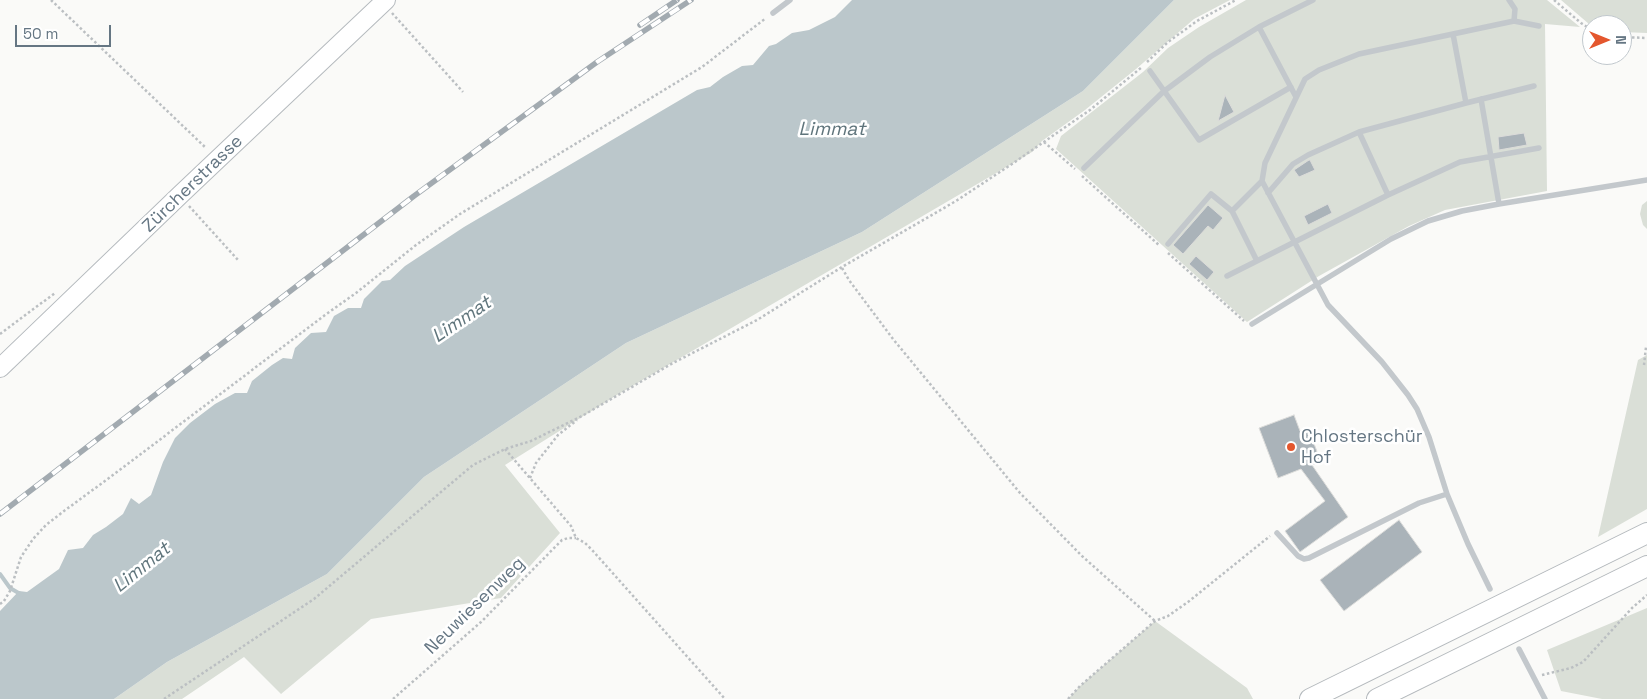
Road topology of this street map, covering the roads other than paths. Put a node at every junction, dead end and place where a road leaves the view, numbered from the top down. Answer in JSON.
{"nodes":[{"id":1,"x":790,"y":0,"type":"edge"},
{"id":2,"x":1313,"y":0,"type":"edge"},
{"id":3,"x":1508,"y":0,"type":"edge"},
{"id":4,"x":384,"y":2,"type":"edge"},
{"id":5,"x":773,"y":13,"type":"road end"},
{"id":6,"x":1514,"y":21,"type":"junction"},
{"id":7,"x":1539,"y":26,"type":"dead end"},
{"id":8,"x":1259,"y":27,"type":"junction"},
{"id":9,"x":1453,"y":34,"type":"junction"},
{"id":10,"x":1150,"y":71,"type":"dead end"},
{"id":11,"x":1534,"y":86,"type":"dead end"},
{"id":12,"x":1291,"y":87,"type":"junction"},
{"id":13,"x":1164,"y":92,"type":"junction"},
{"id":14,"x":1296,"y":97,"type":"junction"},
{"id":15,"x":1481,"y":99,"type":"junction"},
{"id":16,"x":1466,"y":103,"type":"junction"},
{"id":17,"x":1359,"y":132,"type":"junction"},
{"id":18,"x":1539,"y":148,"type":"dead end"},
{"id":19,"x":1491,"y":157,"type":"junction"},
{"id":20,"x":1084,"y":168,"type":"dead end"},
{"id":21,"x":1647,"y":180,"type":"edge"},
{"id":22,"x":1262,"y":181,"type":"junction"},
{"id":23,"x":1268,"y":193,"type":"junction"},
{"id":24,"x":1388,"y":195,"type":"junction"},
{"id":25,"x":1499,"y":204,"type":"junction"},
{"id":26,"x":1232,"y":211,"type":"junction"},
{"id":27,"x":1294,"y":242,"type":"junction"},
{"id":28,"x":1168,"y":244,"type":"dead end"},
{"id":29,"x":1257,"y":261,"type":"junction"},
{"id":30,"x":1227,"y":276,"type":"dead end"},
{"id":31,"x":1316,"y":285,"type":"junction"},
{"id":32,"x":1252,"y":324,"type":"road end"},
{"id":33,"x":0,"y":368,"type":"edge"},
{"id":34,"x":1447,"y":494,"type":"junction"},
{"id":35,"x":1277,"y":533,"type":"road end"},
{"id":36,"x":1647,"y":533,"type":"edge"},
{"id":37,"x":1647,"y":566,"type":"edge"},
{"id":38,"x":1490,"y":589,"type":"dead end"},
{"id":39,"x":1519,"y":649,"type":"dead end"},
{"id":40,"x":1310,"y":699,"type":"edge"},
{"id":41,"x":1377,"y":699,"type":"edge"},
{"id":42,"x":1544,"y":699,"type":"edge"}],
"edges":[{"from":1,"to":5,"type":"lane"},
{"from":2,"to":8,"type":"lane"},
{"from":3,"to":6,"type":"lane"},
{"from":4,"to":33,"type":"main road","name":"Zürcherstrasse"},
{"from":6,"to":7,"type":"lane"},
{"from":6,"to":9,"type":"lane"},
{"from":8,"to":12,"type":"lane"},
{"from":8,"to":13,"type":"lane"},
{"from":9,"to":14,"type":"lane"},
{"from":9,"to":16,"type":"lane"},
{"from":10,"to":13,"type":"lane"},
{"from":11,"to":15,"type":"lane"},
{"from":12,"to":13,"type":"lane"},
{"from":12,"to":14,"type":"lane"},
{"from":13,"to":20,"type":"lane"},
{"from":14,"to":22,"type":"lane"},
{"from":15,"to":16,"type":"lane"},
{"from":15,"to":19,"type":"lane"},
{"from":16,"to":17,"type":"lane"},
{"from":17,"to":23,"type":"lane"},
{"from":17,"to":24,"type":"lane"},
{"from":18,"to":19,"type":"lane"},
{"from":19,"to":24,"type":"lane"},
{"from":19,"to":25,"type":"lane"},
{"from":21,"to":25,"type":"lane"},
{"from":22,"to":23,"type":"lane"},
{"from":22,"to":26,"type":"lane"},
{"from":23,"to":27,"type":"lane"},
{"from":24,"to":27,"type":"lane"},
{"from":25,"to":31,"type":"lane"},
{"from":26,"to":28,"type":"lane"},
{"from":26,"to":29,"type":"lane"},
{"from":27,"to":29,"type":"lane"},
{"from":27,"to":31,"type":"lane"},
{"from":29,"to":30,"type":"lane"},
{"from":31,"to":32,"type":"lane"},
{"from":31,"to":34,"type":"lane"},
{"from":34,"to":35,"type":"lane"},
{"from":34,"to":38,"type":"lane"},
{"from":36,"to":40,"type":"highway"},
{"from":37,"to":41,"type":"highway"},
{"from":39,"to":42,"type":"lane"}]}
